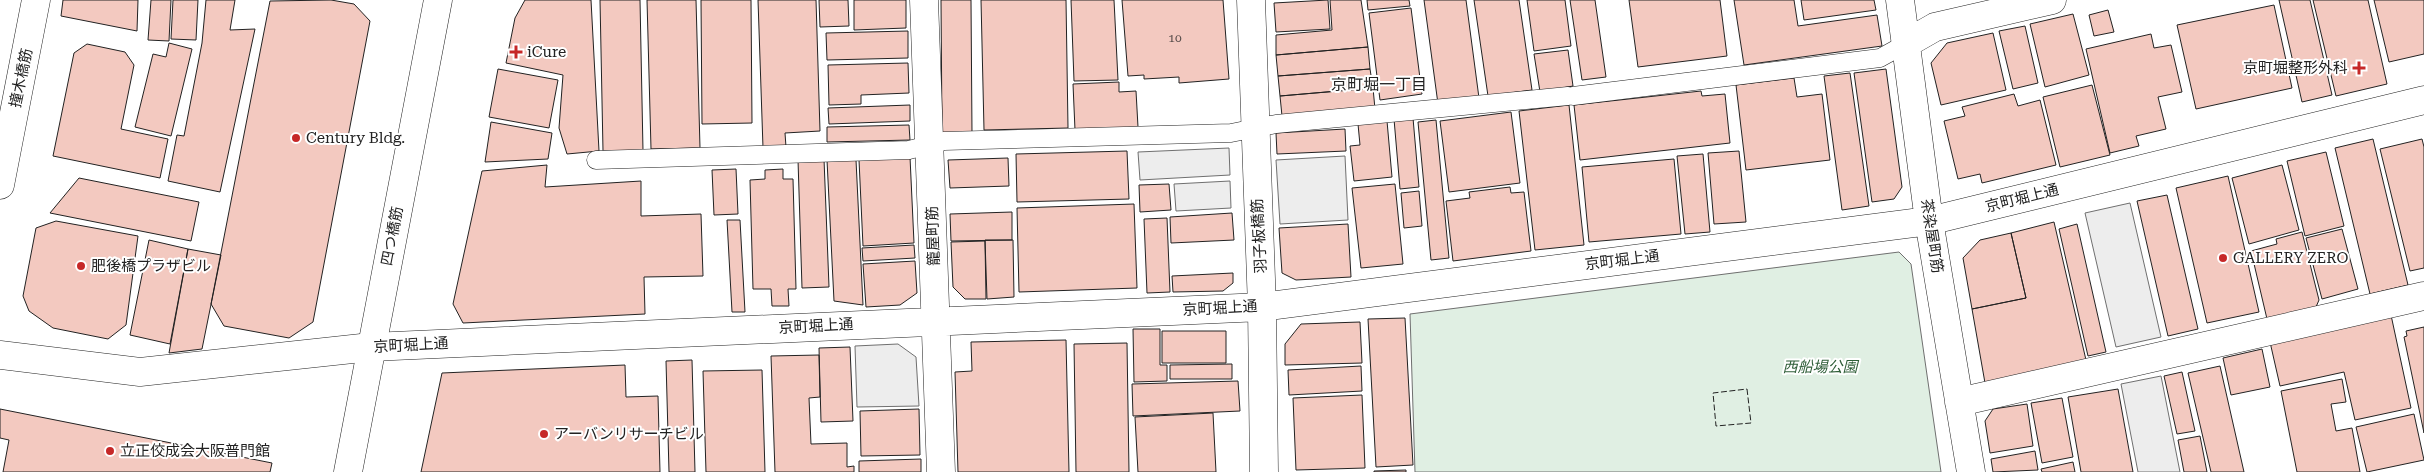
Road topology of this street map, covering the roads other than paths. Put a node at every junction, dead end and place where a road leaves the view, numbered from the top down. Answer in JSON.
{"nodes":[{"id":1,"x":36,"y":0,"type":"edge"},
{"id":2,"x":438,"y":0,"type":"edge"},
{"id":3,"x":924,"y":0,"type":"edge"},
{"id":4,"x":1251,"y":0,"type":"edge"},
{"id":5,"x":1900,"y":0,"type":"edge"},
{"id":6,"x":2052,"y":0,"type":"edge"},
{"id":7,"x":1907,"y":43,"type":"junction"},
{"id":8,"x":2424,"y":100,"type":"edge"},
{"id":9,"x":1254,"y":128,"type":"junction"},
{"id":10,"x":928,"y":145,"type":"junction"},
{"id":11,"x":596,"y":160,"type":"dead end"},
{"id":12,"x":0,"y":185,"type":"edge"},
{"id":13,"x":1929,"y":221,"type":"junction"},
{"id":14,"x":2424,"y":296,"type":"edge"},
{"id":15,"x":1262,"y":307,"type":"junction"},
{"id":16,"x":936,"y":320,"type":"junction"},
{"id":17,"x":371,"y":347,"type":"junction"},
{"id":18,"x":0,"y":355,"type":"edge"},
{"id":19,"x":1959,"y":402,"type":"junction"},
{"id":20,"x":348,"y":472,"type":"edge"},
{"id":21,"x":941,"y":472,"type":"edge"},
{"id":22,"x":1264,"y":472,"type":"edge"},
{"id":23,"x":1971,"y":472,"type":"edge"}],
"edges":[{"from":1,"to":12,"type":"street","name":"撞木橋筋"},
{"from":2,"to":17,"type":"street","name":"四つ橋筋"},
{"from":3,"to":10,"type":"street","name":"籠屋町筋"},
{"from":4,"to":9,"type":"street","name":"羽子板橋筋"},
{"from":5,"to":7,"type":"street","name":"茶染屋町筋"},
{"from":6,"to":7,"type":"street"},
{"from":7,"to":9,"type":"lane"},
{"from":7,"to":13,"type":"street","name":"茶染屋町筋"},
{"from":8,"to":13,"type":"street","name":"京町堀上通"},
{"from":9,"to":10,"type":"lane"},
{"from":9,"to":15,"type":"street","name":"羽子板橋筋"},
{"from":10,"to":11,"type":"lane"},
{"from":10,"to":16,"type":"street","name":"籠屋町筋"},
{"from":13,"to":15,"type":"street","name":"京町堀上通"},
{"from":13,"to":19,"type":"street","name":"茶染屋町筋"},
{"from":14,"to":19,"type":"street"},
{"from":15,"to":16,"type":"street","name":"京町堀上通"},
{"from":15,"to":22,"type":"street","name":"羽子板橋筋"},
{"from":16,"to":17,"type":"street","name":"京町堀上通"},
{"from":16,"to":21,"type":"street","name":"籠屋町筋"},
{"from":17,"to":18,"type":"street","name":"京町堀上通"},
{"from":17,"to":20,"type":"street","name":"四つ橋筋"},
{"from":19,"to":23,"type":"street","name":"茶染屋町筋"}]}
